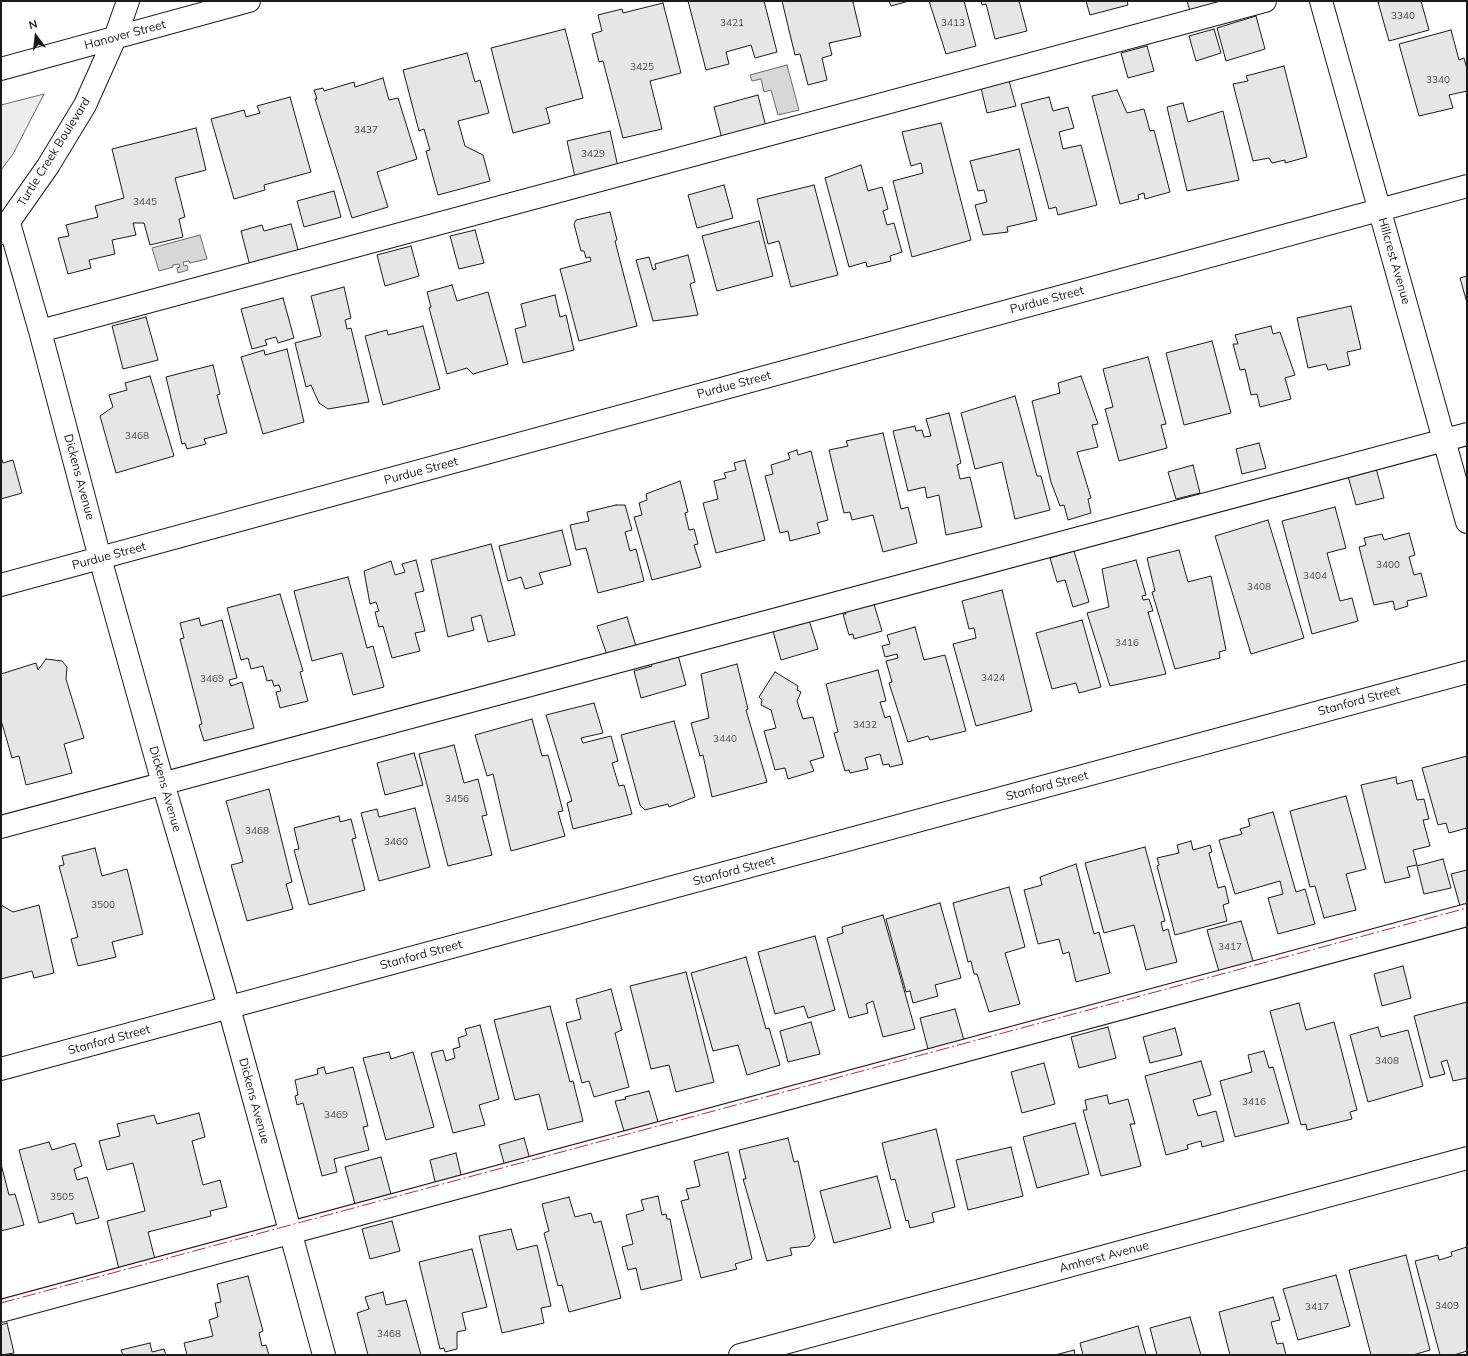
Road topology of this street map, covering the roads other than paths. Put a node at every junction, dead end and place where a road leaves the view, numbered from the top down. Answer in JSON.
{"nodes":[{"id":1,"x":128,"y":1,"type":"edge"},
{"id":2,"x":249,"y":1,"type":"edge"},
{"id":3,"x":1265,"y":1,"type":"edge"},
{"id":4,"x":1321,"y":1,"type":"edge"},
{"id":5,"x":115,"y":38,"type":"junction"},
{"id":6,"x":1,"y":70,"type":"edge"},
{"id":7,"x":1467,"y":186,"type":"edge"},
{"id":8,"x":1379,"y":209,"type":"junction"},
{"id":9,"x":5,"y":228,"type":"edge"},
{"id":10,"x":40,"y":331,"type":"junction"},
{"id":11,"x":1467,"y":434,"type":"edge"},
{"id":12,"x":1444,"y":440,"type":"junction"},
{"id":13,"x":1467,"y":522,"type":"edge"},
{"id":14,"x":100,"y":558,"type":"junction"},
{"id":15,"x":1,"y":585,"type":"edge"},
{"id":16,"x":1467,"y":672,"type":"edge"},
{"id":17,"x":163,"y":783,"type":"junction"},
{"id":18,"x":1,"y":827,"type":"edge"},
{"id":19,"x":1467,"y":915,"type":"edge"},
{"id":20,"x":228,"y":1008,"type":"junction"},
{"id":21,"x":1,"y":1069,"type":"edge"},
{"id":22,"x":1467,"y":1158,"type":"edge"},
{"id":23,"x":290,"y":1233,"type":"junction"},
{"id":24,"x":1,"y":1312,"type":"edge"},
{"id":25,"x":324,"y":1355,"type":"edge"},
{"id":26,"x":740,"y":1355,"type":"edge"}],
"edges":[{"from":1,"to":5,"type":"street","name":"Turtle Creek Boulevard"},
{"from":2,"to":5,"type":"street","name":"Hanover Street"},
{"from":3,"to":10,"type":"street"},
{"from":4,"to":8,"type":"street","name":"Hillcrest Avenue"},
{"from":5,"to":6,"type":"street","name":"Hanover Street"},
{"from":5,"to":9,"type":"street","name":"Turtle Creek Boulevard"},
{"from":7,"to":8,"type":"street","name":"Purdue Street"},
{"from":8,"to":12,"type":"street","name":"Hillcrest Avenue"},
{"from":8,"to":14,"type":"street","name":"Purdue Street"},
{"from":9,"to":10,"type":"street","name":"Dickens Avenue"},
{"from":10,"to":14,"type":"street","name":"Dickens Avenue"},
{"from":11,"to":12,"type":"street"},
{"from":12,"to":13,"type":"street","name":"Hillcrest Avenue"},
{"from":12,"to":17,"type":"street"},
{"from":14,"to":15,"type":"street","name":"Purdue Street"},
{"from":14,"to":17,"type":"street","name":"Dickens Avenue"},
{"from":16,"to":20,"type":"street","name":"Stanford Street"},
{"from":17,"to":18,"type":"street"},
{"from":17,"to":20,"type":"street","name":"Dickens Avenue"},
{"from":19,"to":23,"type":"street"},
{"from":20,"to":21,"type":"street","name":"Stanford Street"},
{"from":20,"to":23,"type":"street","name":"Dickens Avenue"},
{"from":22,"to":26,"type":"street","name":"Amherst Avenue"},
{"from":23,"to":24,"type":"street"},
{"from":23,"to":25,"type":"street","name":"Dickens Avenue"}]}
